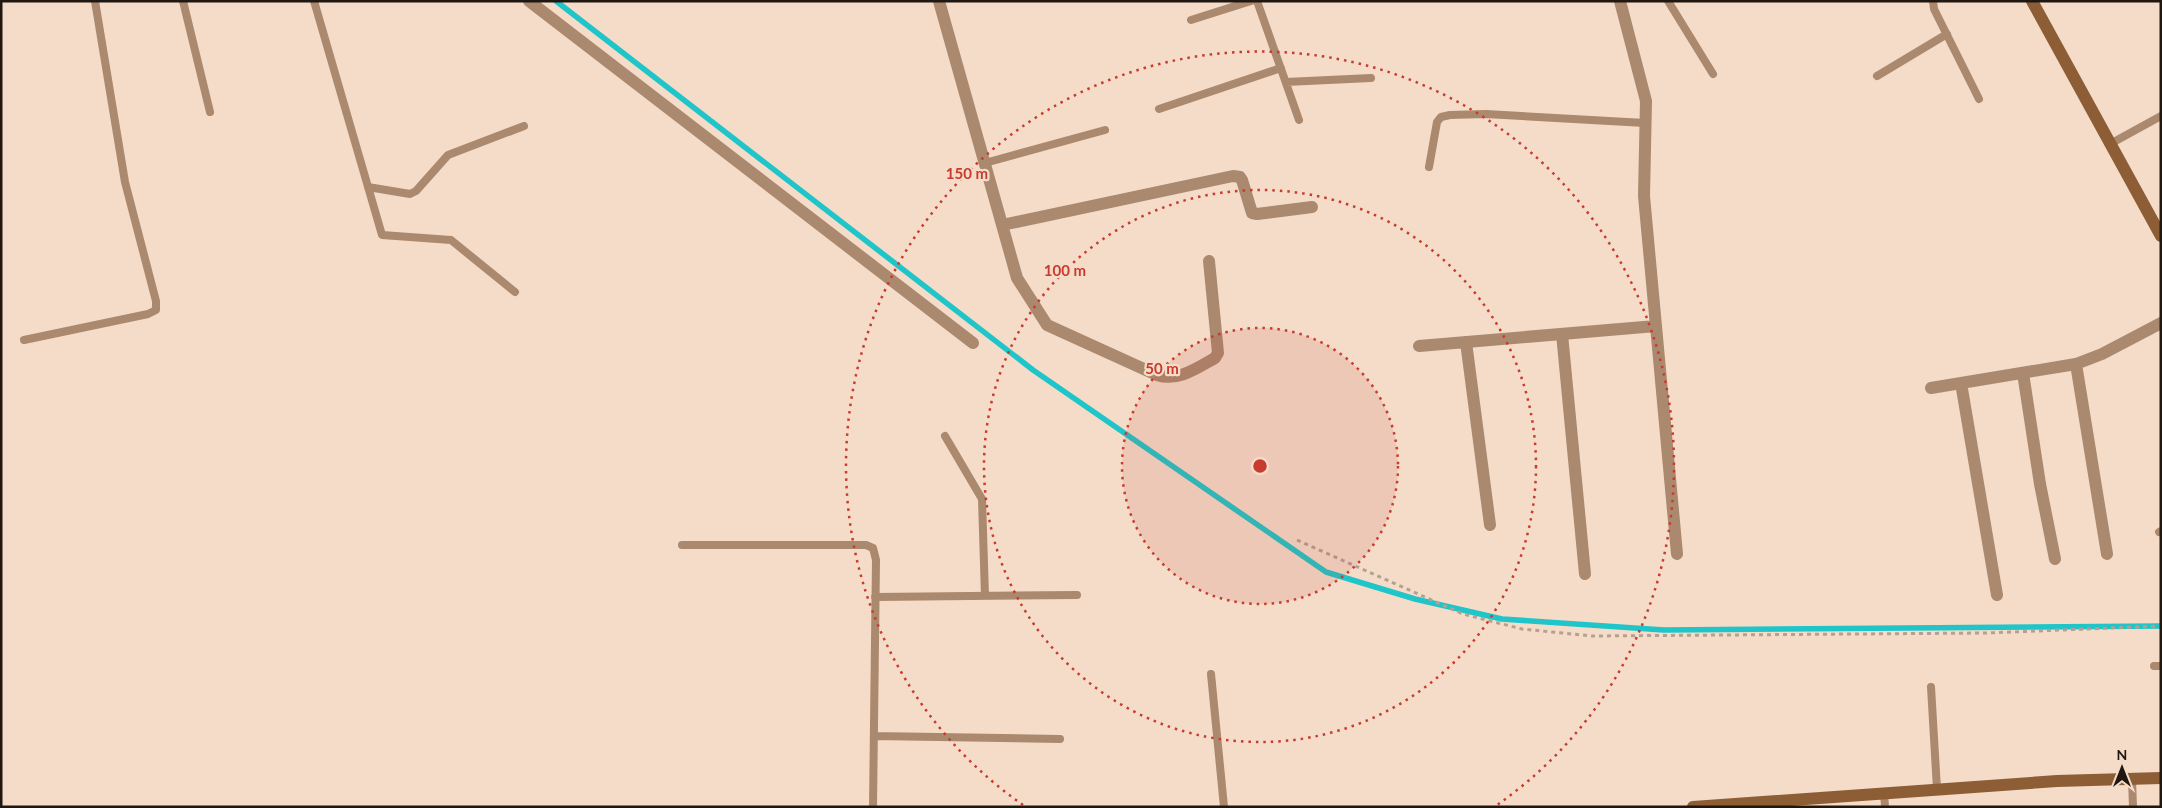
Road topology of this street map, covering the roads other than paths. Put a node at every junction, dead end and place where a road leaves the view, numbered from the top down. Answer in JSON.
{"nodes":[{"id":1,"x":95,"y":1,"type":"edge"},
{"id":2,"x":183,"y":1,"type":"edge"},
{"id":3,"x":314,"y":1,"type":"edge"},
{"id":4,"x":529,"y":1,"type":"edge"},
{"id":5,"x":939,"y":1,"type":"edge"},
{"id":6,"x":1250,"y":1,"type":"edge"},
{"id":7,"x":1257,"y":1,"type":"edge"},
{"id":8,"x":1620,"y":1,"type":"edge"},
{"id":9,"x":1668,"y":1,"type":"edge"},
{"id":10,"x":1933,"y":1,"type":"edge"},
{"id":11,"x":2032,"y":1,"type":"edge"},
{"id":12,"x":1191,"y":20,"type":"dead end"},
{"id":13,"x":1947,"y":34,"type":"junction"},
{"id":14,"x":1281,"y":68,"type":"junction"},
{"id":15,"x":1713,"y":74,"type":"dead end"},
{"id":16,"x":1877,"y":76,"type":"dead end"},
{"id":17,"x":1371,"y":78,"type":"dead end"},
{"id":18,"x":1286,"y":82,"type":"junction"},
{"id":19,"x":1979,"y":99,"type":"dead end"},
{"id":20,"x":1159,"y":109,"type":"dead end"},
{"id":21,"x":210,"y":112,"type":"dead end"},
{"id":22,"x":2161,"y":116,"type":"edge"},
{"id":23,"x":1299,"y":120,"type":"dead end"},
{"id":24,"x":1646,"y":123,"type":"junction"},
{"id":25,"x":524,"y":126,"type":"dead end"},
{"id":26,"x":1105,"y":130,"type":"dead end"},
{"id":27,"x":2110,"y":144,"type":"junction"},
{"id":28,"x":985,"y":163,"type":"junction"},
{"id":29,"x":1430,"y":167,"type":"dead end"},
{"id":30,"x":368,"y":187,"type":"junction"},
{"id":31,"x":1312,"y":207,"type":"dead end"},
{"id":32,"x":1002,"y":226,"type":"junction"},
{"id":33,"x":2161,"y":236,"type":"edge"},
{"id":34,"x":1209,"y":261,"type":"dead end"},
{"id":35,"x":515,"y":292,"type":"dead end"},
{"id":36,"x":2161,"y":323,"type":"edge"},
{"id":37,"x":1656,"y":326,"type":"junction"},
{"id":38,"x":1562,"y":334,"type":"junction"},
{"id":39,"x":24,"y":340,"type":"dead end"},
{"id":40,"x":1466,"y":342,"type":"junction"},
{"id":41,"x":973,"y":343,"type":"dead end"},
{"id":42,"x":1419,"y":346,"type":"dead end"},
{"id":43,"x":2076,"y":364,"type":"junction"},
{"id":44,"x":2023,"y":372,"type":"junction"},
{"id":45,"x":1962,"y":383,"type":"junction"},
{"id":46,"x":1931,"y":388,"type":"dead end"},
{"id":47,"x":945,"y":436,"type":"dead end"},
{"id":48,"x":1490,"y":525,"type":"dead end"},
{"id":49,"x":682,"y":545,"type":"dead end"},
{"id":50,"x":1676,"y":554,"type":"dead end"},
{"id":51,"x":2107,"y":554,"type":"dead end"},
{"id":52,"x":2055,"y":559,"type":"dead end"},
{"id":53,"x":1586,"y":574,"type":"dead end"},
{"id":54,"x":1077,"y":595,"type":"dead end"},
{"id":55,"x":1996,"y":595,"type":"dead end"},
{"id":56,"x":985,"y":596,"type":"junction"},
{"id":57,"x":875,"y":597,"type":"junction"},
{"id":58,"x":1211,"y":674,"type":"dead end"},
{"id":59,"x":1931,"y":687,"type":"dead end"},
{"id":60,"x":874,"y":736,"type":"junction"},
{"id":61,"x":1060,"y":739,"type":"dead end"},
{"id":62,"x":2161,"y":778,"type":"edge"},
{"id":63,"x":2132,"y":779,"type":"junction"},
{"id":64,"x":1937,"y":789,"type":"junction"},
{"id":65,"x":1884,"y":792,"type":"junction"},
{"id":66,"x":1818,"y":802,"type":"edge"},
{"id":67,"x":873,"y":807,"type":"edge"},
{"id":68,"x":1224,"y":807,"type":"edge"},
{"id":69,"x":1693,"y":807,"type":"edge"},
{"id":70,"x":1885,"y":807,"type":"edge"},
{"id":71,"x":2133,"y":807,"type":"edge"}],
"edges":[{"from":1,"to":39,"type":"lane"},
{"from":2,"to":21,"type":"lane"},
{"from":3,"to":30,"type":"lane"},
{"from":4,"to":41,"type":"street"},
{"from":5,"to":28,"type":"street"},
{"from":6,"to":12,"type":"lane"},
{"from":7,"to":14,"type":"lane"},
{"from":8,"to":24,"type":"street"},
{"from":9,"to":15,"type":"lane"},
{"from":10,"to":13,"type":"lane"},
{"from":11,"to":27,"type":"street"},
{"from":13,"to":16,"type":"lane"},
{"from":13,"to":19,"type":"lane"},
{"from":14,"to":18,"type":"lane"},
{"from":14,"to":20,"type":"lane"},
{"from":17,"to":18,"type":"lane"},
{"from":18,"to":23,"type":"lane"},
{"from":22,"to":27,"type":"lane"},
{"from":24,"to":29,"type":"lane"},
{"from":24,"to":37,"type":"street"},
{"from":25,"to":30,"type":"lane"},
{"from":26,"to":28,"type":"lane"},
{"from":27,"to":33,"type":"street"},
{"from":28,"to":32,"type":"street"},
{"from":30,"to":35,"type":"lane"},
{"from":31,"to":32,"type":"street"},
{"from":32,"to":34,"type":"street"},
{"from":36,"to":43,"type":"street"},
{"from":37,"to":38,"type":"street"},
{"from":37,"to":50,"type":"street"},
{"from":38,"to":40,"type":"street"},
{"from":38,"to":53,"type":"street"},
{"from":40,"to":42,"type":"street"},
{"from":40,"to":48,"type":"street"},
{"from":43,"to":44,"type":"street"},
{"from":43,"to":51,"type":"street"},
{"from":44,"to":45,"type":"street"},
{"from":44,"to":52,"type":"street"},
{"from":45,"to":46,"type":"street"},
{"from":45,"to":55,"type":"street"},
{"from":47,"to":56,"type":"lane"},
{"from":49,"to":57,"type":"lane"},
{"from":54,"to":56,"type":"lane"},
{"from":56,"to":57,"type":"lane"},
{"from":57,"to":60,"type":"lane"},
{"from":58,"to":68,"type":"lane"},
{"from":59,"to":64,"type":"lane"},
{"from":60,"to":61,"type":"lane"},
{"from":60,"to":67,"type":"lane"},
{"from":62,"to":63,"type":"street"},
{"from":63,"to":64,"type":"street"},
{"from":63,"to":71,"type":"lane"},
{"from":64,"to":65,"type":"street"},
{"from":65,"to":66,"type":"street"},
{"from":65,"to":70,"type":"lane"},
{"from":66,"to":69,"type":"street"}]}
